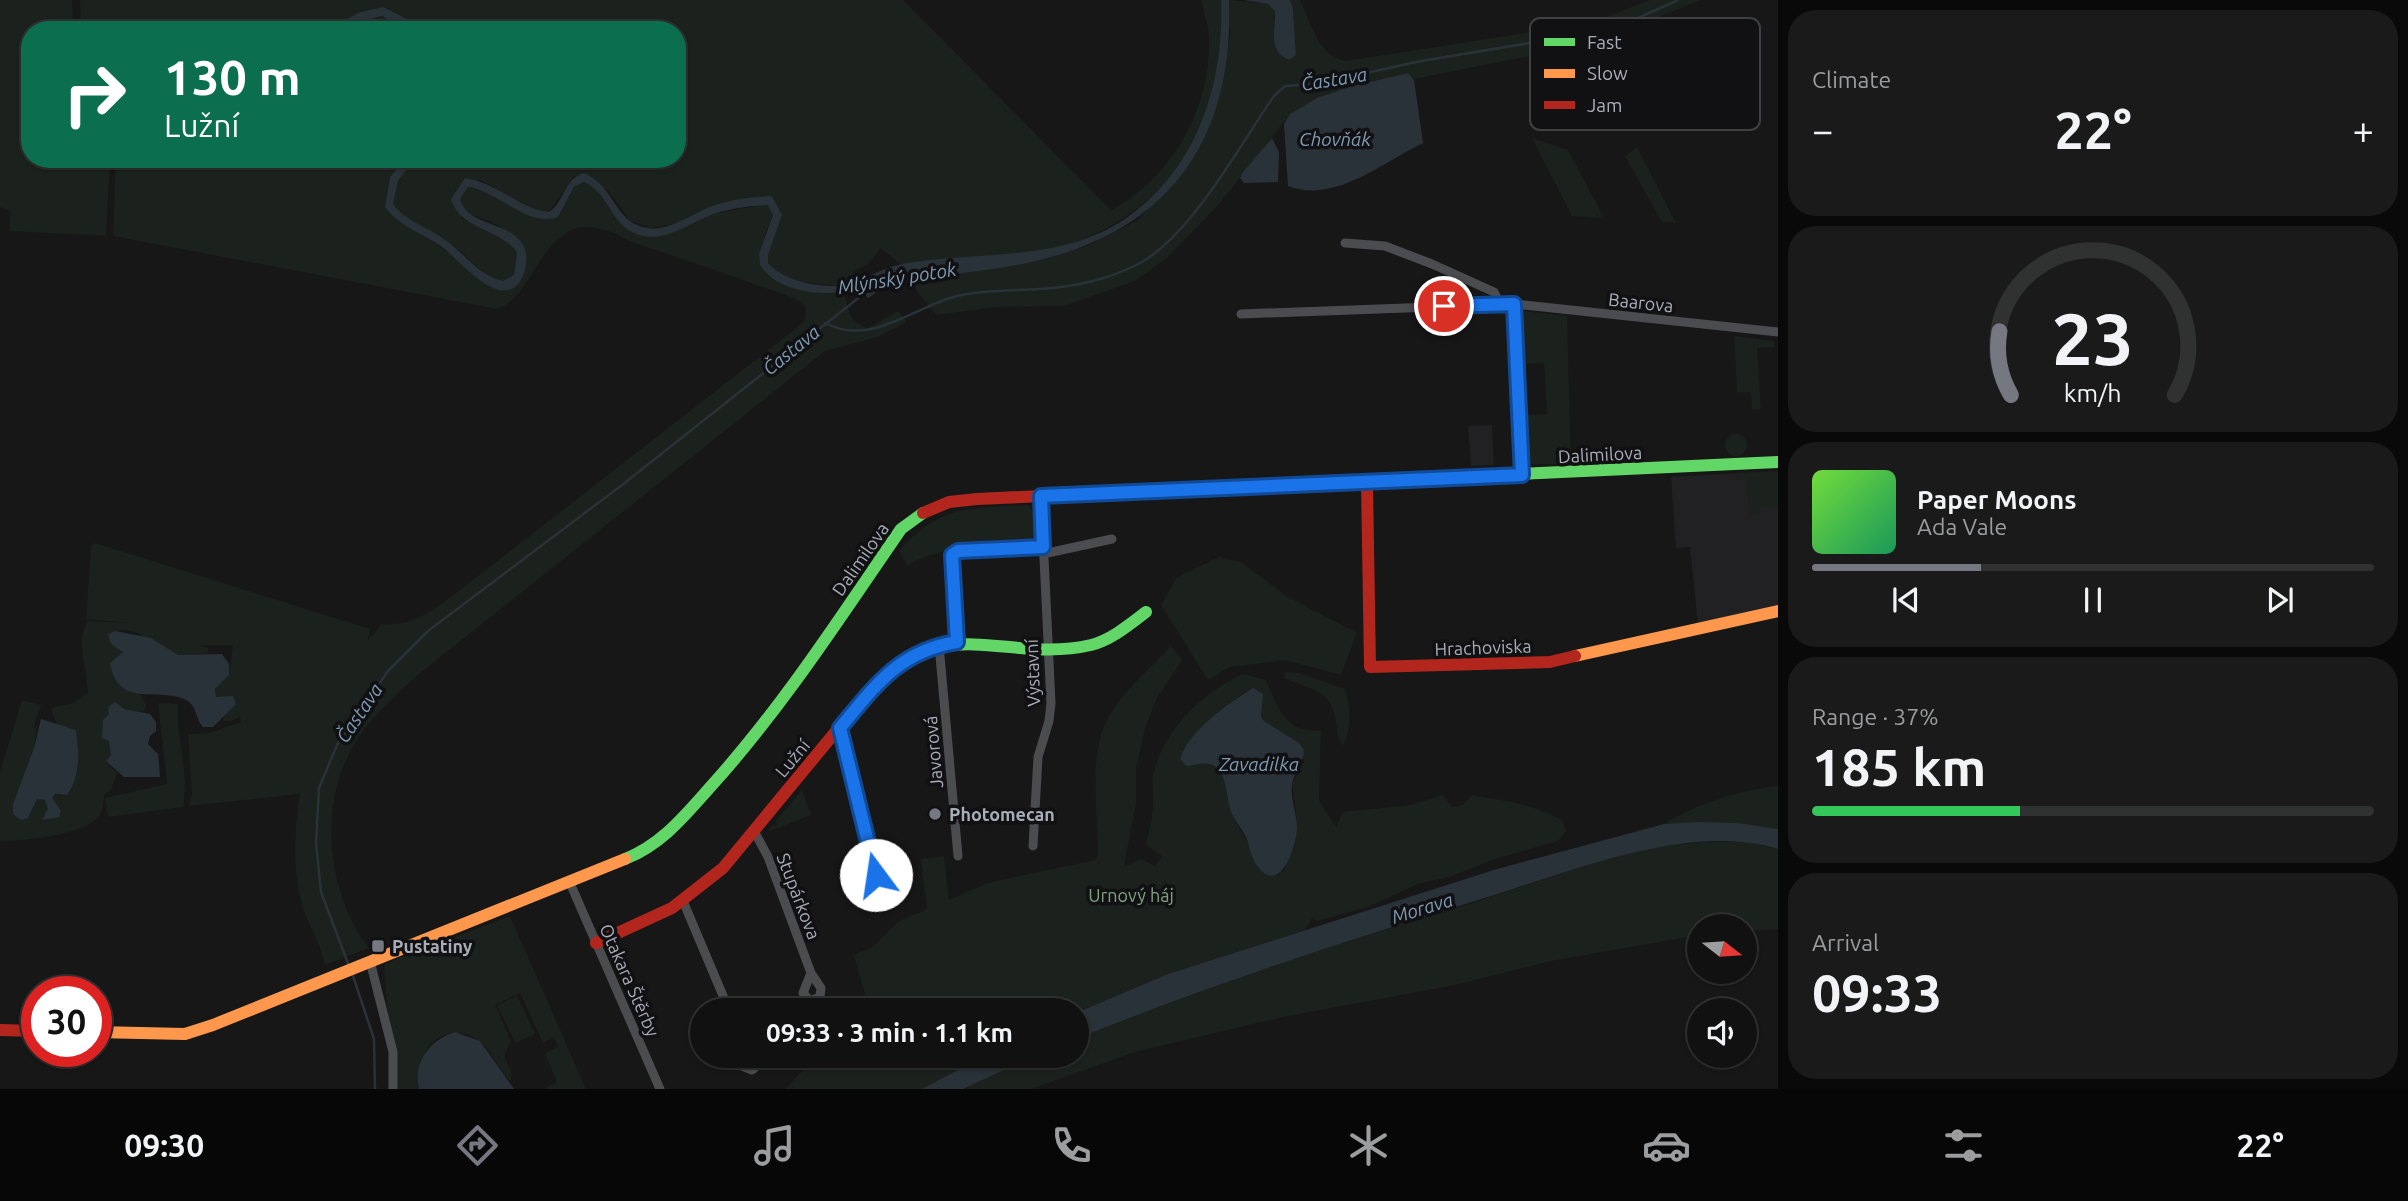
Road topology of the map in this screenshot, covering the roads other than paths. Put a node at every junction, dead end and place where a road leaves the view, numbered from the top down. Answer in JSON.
{"nodes":[{"id":1,"x":1345,"y":243,"type":"dead end"},
{"id":2,"x":1500,"y":304,"type":"junction"},
{"id":3,"x":1514,"y":304,"type":"junction"},
{"id":4,"x":1241,"y":314,"type":"dead end"},
{"id":5,"x":1778,"y":332,"type":"edge"},
{"id":6,"x":1778,"y":462,"type":"edge"},
{"id":7,"x":1522,"y":475,"type":"junction"},
{"id":8,"x":1367,"y":482,"type":"junction"},
{"id":9,"x":1041,"y":496,"type":"junction"},
{"id":10,"x":1112,"y":539,"type":"dead end"},
{"id":11,"x":1043,"y":550,"type":"junction"},
{"id":12,"x":1778,"y":611,"type":"edge"},
{"id":13,"x":1146,"y":612,"type":"dead end"},
{"id":14,"x":957,"y":642,"type":"junction"},
{"id":15,"x":939,"y":645,"type":"junction"},
{"id":16,"x":1047,"y":648,"type":"junction"},
{"id":17,"x":840,"y":728,"type":"junction"},
{"id":18,"x":754,"y":831,"type":"junction"},
{"id":19,"x":1033,"y":846,"type":"dead end"},
{"id":20,"x":958,"y":856,"type":"dead end"},
{"id":21,"x":876,"y":875,"type":"dead end"},
{"id":22,"x":570,"y":883,"type":"junction"},
{"id":23,"x":683,"y":901,"type":"junction"},
{"id":24,"x":596,"y":943,"type":"junction"},
{"id":25,"x":366,"y":962,"type":"junction"},
{"id":26,"x":811,"y":973,"type":"dead end"},
{"id":27,"x":724,"y":998,"type":"edge"},
{"id":28,"x":0,"y":1030,"type":"edge"},
{"id":29,"x":21,"y":1031,"type":"edge"},
{"id":30,"x":112,"y":1032,"type":"edge"},
{"id":31,"x":393,"y":1089,"type":"edge"},
{"id":32,"x":660,"y":1089,"type":"edge"}],
"edges":[{"from":1,"to":2,"type":"street"},
{"from":2,"to":3,"type":"street","name":"Baarova"},
{"from":2,"to":4,"type":"street","name":"Baarova"},
{"from":3,"to":5,"type":"street","name":"Baarova"},
{"from":3,"to":7,"type":"street"},
{"from":6,"to":7,"type":"main road","name":"Dalimilova"},
{"from":7,"to":8,"type":"main road","name":"Dalimilova"},
{"from":8,"to":9,"type":"main road","name":"Dalimilova"},
{"from":8,"to":12,"type":"main road","name":"Hrachoviska"},
{"from":9,"to":11,"type":"street","name":"Výstavní"},
{"from":9,"to":22,"type":"main road","name":"Dalimilova"},
{"from":10,"to":11,"type":"street"},
{"from":11,"to":14,"type":"street"},
{"from":11,"to":16,"type":"street","name":"Výstavní"},
{"from":13,"to":16,"type":"main road","name":"Lužní"},
{"from":14,"to":15,"type":"main road","name":"Lužní"},
{"from":14,"to":16,"type":"main road","name":"Lužní"},
{"from":15,"to":17,"type":"main road","name":"Lužní"},
{"from":15,"to":20,"type":"street","name":"Javorová"},
{"from":16,"to":19,"type":"street","name":"Výstavní"},
{"from":17,"to":18,"type":"main road","name":"Lužní"},
{"from":17,"to":21,"type":"street"},
{"from":18,"to":23,"type":"main road","name":"Lužní"},
{"from":18,"to":26,"type":"street","name":"Stupárkova"},
{"from":22,"to":24,"type":"street","name":"Otakara Štěrby"},
{"from":22,"to":25,"type":"main road","name":"Dalimilova"},
{"from":23,"to":24,"type":"main road","name":"Lužní"},
{"from":23,"to":27,"type":"street"},
{"from":24,"to":32,"type":"street","name":"Otakara Štěrby"},
{"from":25,"to":30,"type":"main road","name":"Dalimilova"},
{"from":25,"to":31,"type":"street"},
{"from":28,"to":29,"type":"main road"}]}
